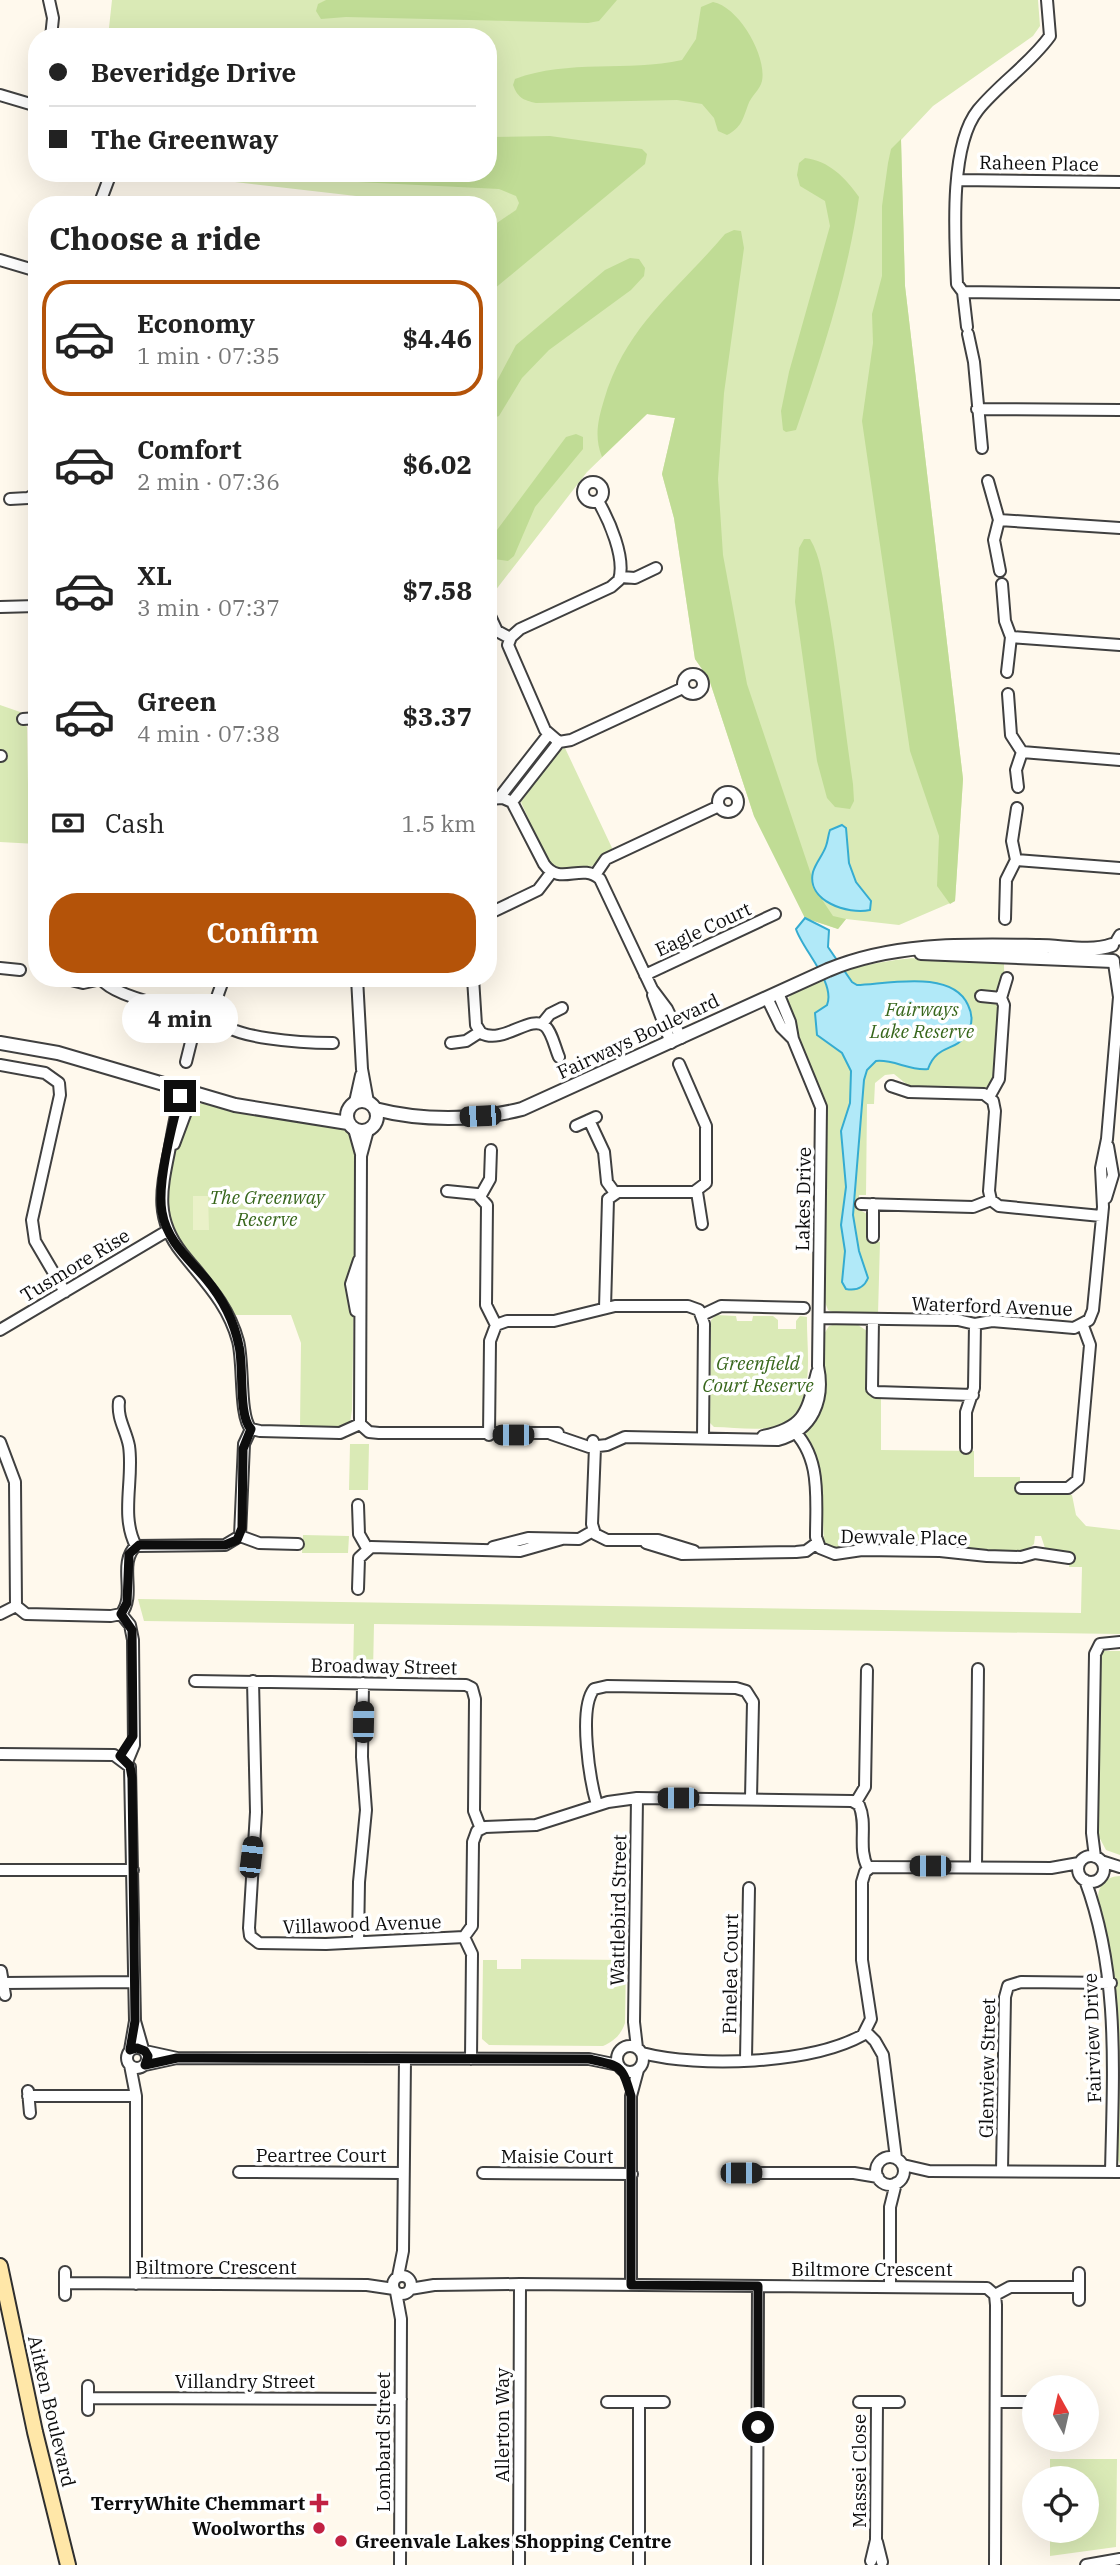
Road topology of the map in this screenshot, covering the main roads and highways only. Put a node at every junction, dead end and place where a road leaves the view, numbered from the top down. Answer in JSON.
{"nodes":[{"id":1,"x":0,"y":2266,"type":"edge"},
{"id":2,"x":68,"y":2565,"type":"edge"}],
"edges":[{"from":1,"to":2,"type":"main road","name":"Aitken Boulevard"}]}
